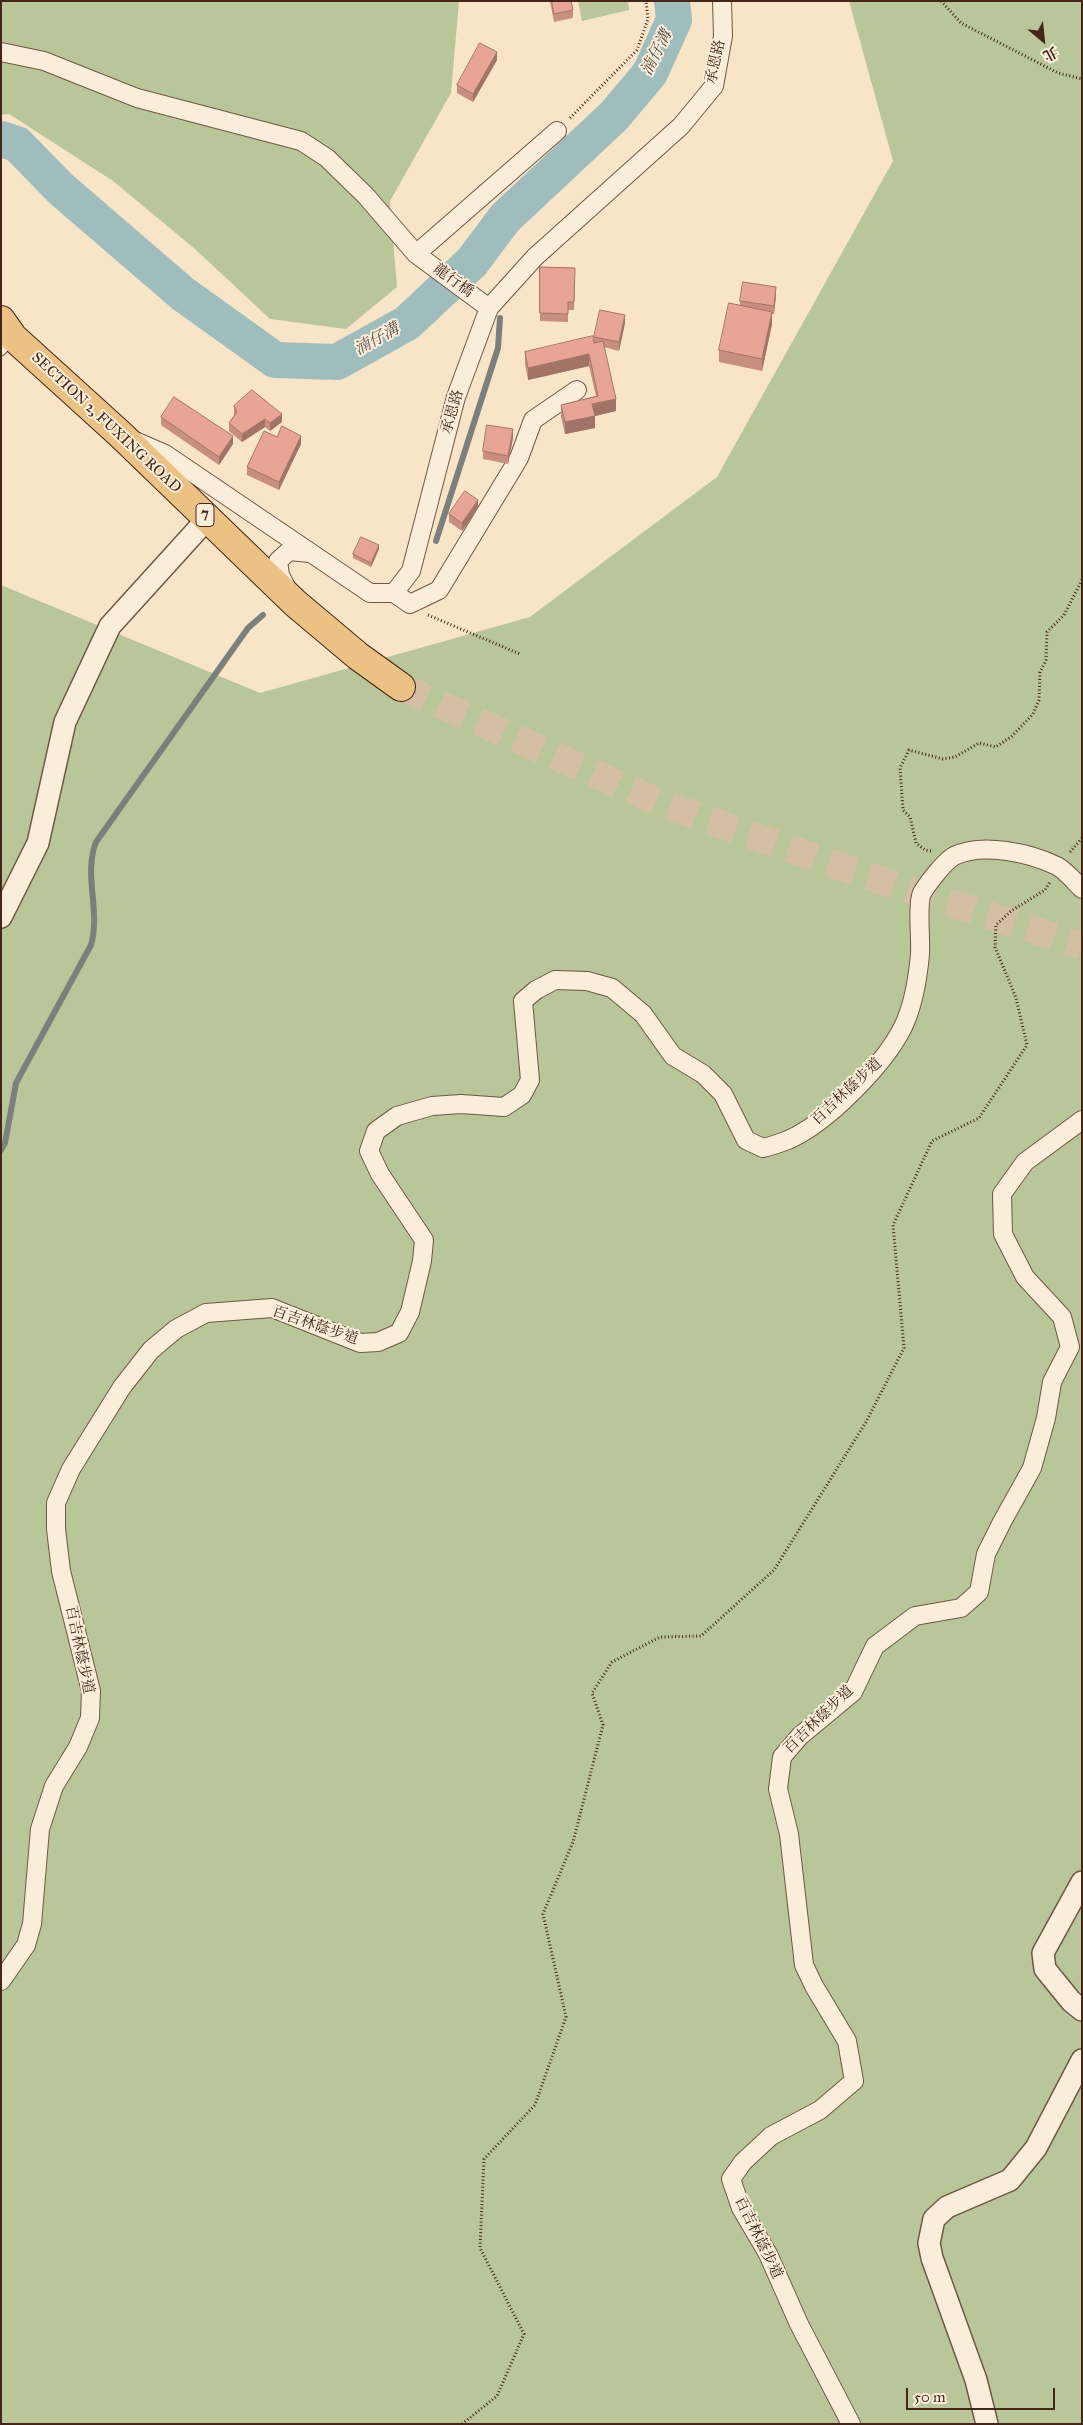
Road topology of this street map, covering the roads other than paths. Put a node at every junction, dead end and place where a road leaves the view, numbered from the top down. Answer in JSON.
{"nodes":[{"id":1,"x":722,"y":1,"type":"edge"},
{"id":2,"x":1,"y":52,"type":"edge"},
{"id":3,"x":556,"y":131,"type":"road end"},
{"id":4,"x":416,"y":254,"type":"junction"},
{"id":5,"x":490,"y":308,"type":"junction"},
{"id":6,"x":5,"y":336,"type":"edge"},
{"id":7,"x":576,"y":390,"type":"dead end"},
{"id":8,"x":121,"y":435,"type":"junction"},
{"id":9,"x":228,"y":497,"type":"junction"},
{"id":10,"x":208,"y":518,"type":"junction"},
{"id":11,"x":311,"y":553,"type":"junction"},
{"id":12,"x":394,"y":593,"type":"junction"},
{"id":13,"x":295,"y":603,"type":"junction"},
{"id":14,"x":401,"y":687,"type":"tunnel mouth"},
{"id":15,"x":1082,"y":889,"type":"edge"},
{"id":16,"x":1,"y":917,"type":"edge"},
{"id":17,"x":1082,"y":1120,"type":"edge"},
{"id":18,"x":1082,"y":1882,"type":"edge"},
{"id":19,"x":1,"y":1981,"type":"edge"},
{"id":20,"x":1082,"y":2010,"type":"edge"},
{"id":21,"x":1082,"y":2060,"type":"edge"},
{"id":22,"x":851,"y":2424,"type":"edge"},
{"id":23,"x":987,"y":2424,"type":"edge"}],
"edges":[{"from":1,"to":5,"type":"street","name":"承恩路"},
{"from":2,"to":4,"type":"street","name":"龍行橋"},
{"from":3,"to":4,"type":"street"},
{"from":4,"to":5,"type":"street","name":"龍行橋"},
{"from":5,"to":12,"type":"street","name":"承恩路"},
{"from":6,"to":8,"type":"main road","name":"SECTION 2, FUXING ROAD","number":"7"},
{"from":7,"to":12,"type":"street"},
{"from":8,"to":9,"type":"street"},
{"from":8,"to":10,"type":"main road","name":"SECTION 2, FUXING ROAD","number":"7"},
{"from":9,"to":10,"type":"street"},
{"from":9,"to":11,"type":"street"},
{"from":10,"to":13,"type":"main road","name":"SECTION 2, FUXING ROAD","number":"7"},
{"from":10,"to":16,"type":"street"},
{"from":11,"to":12,"type":"street"},
{"from":11,"to":13,"type":"street"},
{"from":13,"to":14,"type":"main road","name":"SECTION 2, FUXING ROAD","number":"7"},
{"from":15,"to":19,"type":"street","name":"百吉林蔭步道"},
{"from":17,"to":22,"type":"street","name":"百吉林蔭步道"},
{"from":18,"to":20,"type":"street"},
{"from":21,"to":23,"type":"street"}]}
